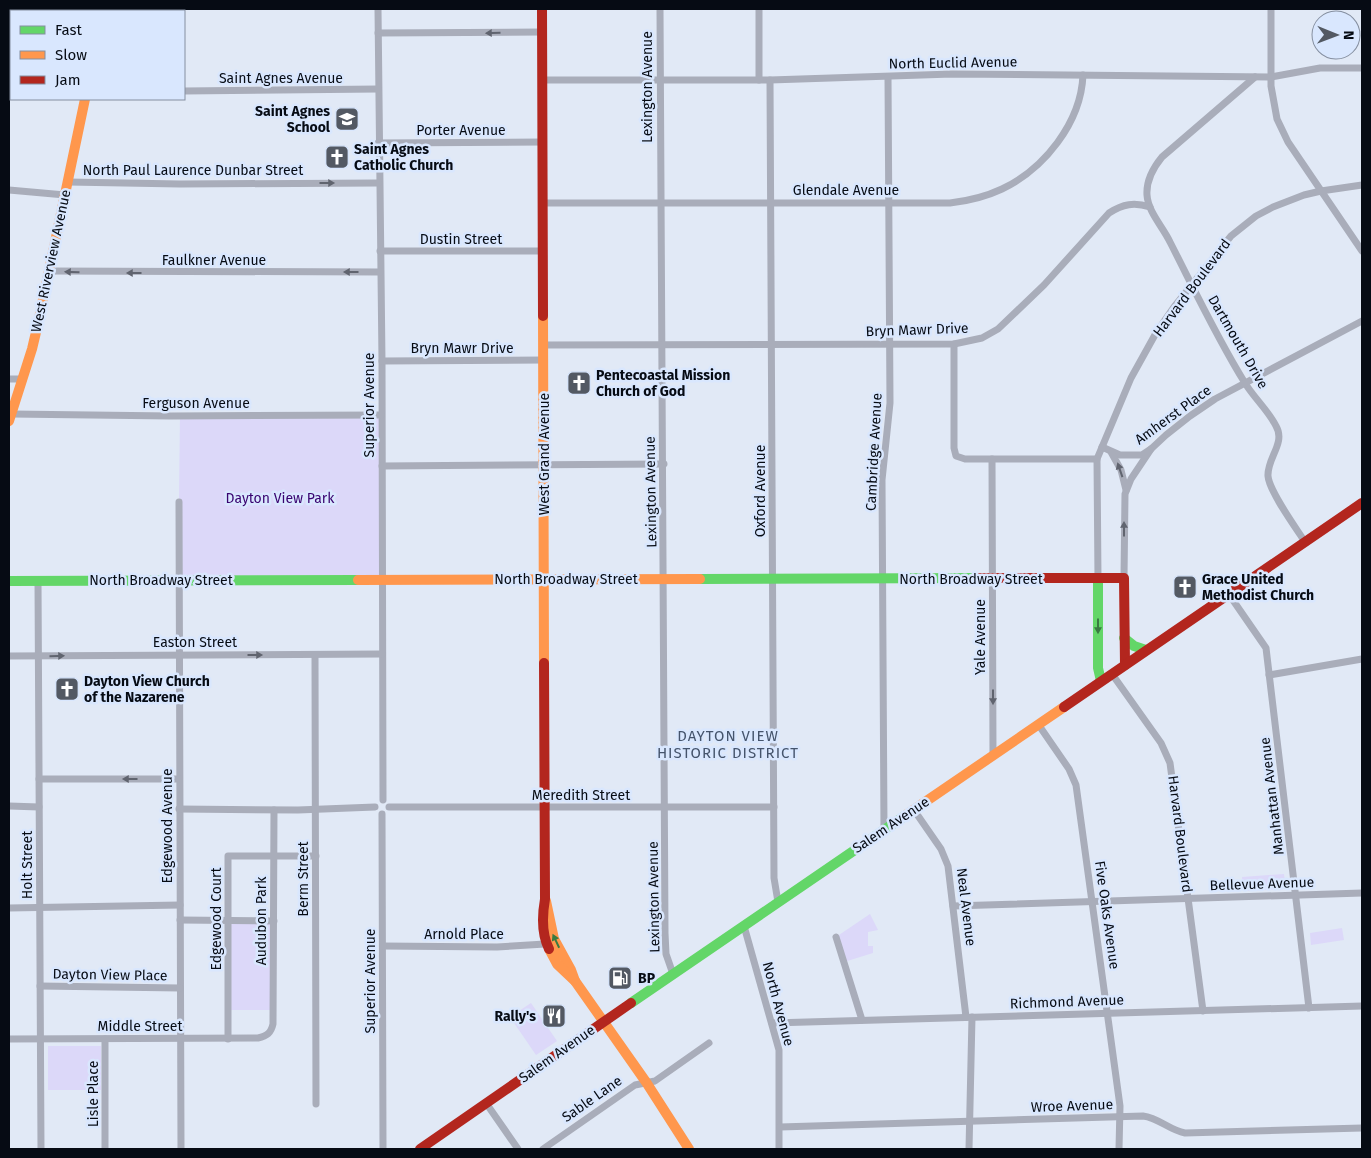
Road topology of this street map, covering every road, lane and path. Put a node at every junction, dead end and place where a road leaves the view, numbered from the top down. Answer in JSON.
{"nodes":[{"id":1,"x":378,"y":9,"type":"edge"},
{"id":2,"x":542,"y":9,"type":"edge"},
{"id":3,"x":660,"y":9,"type":"edge"},
{"id":4,"x":759,"y":9,"type":"edge"},
{"id":5,"x":1270,"y":9,"type":"edge"},
{"id":6,"x":542,"y":32,"type":"junction"},
{"id":7,"x":378,"y":33,"type":"junction"},
{"id":8,"x":1362,"y":68,"type":"edge"},
{"id":9,"x":1083,"y":75,"type":"junction"},
{"id":10,"x":888,"y":77,"type":"junction"},
{"id":11,"x":1255,"y":77,"type":"junction"},
{"id":12,"x":1271,"y":77,"type":"junction"},
{"id":13,"x":542,"y":80,"type":"junction"},
{"id":14,"x":660,"y":80,"type":"junction"},
{"id":15,"x":759,"y":80,"type":"junction"},
{"id":16,"x":770,"y":80,"type":"junction"},
{"id":17,"x":378,"y":89,"type":"junction"},
{"id":18,"x":185,"y":91,"type":"edge"},
{"id":19,"x":85,"y":100,"type":"edge"},
{"id":20,"x":543,"y":142,"type":"junction"},
{"id":21,"x":378,"y":143,"type":"junction"},
{"id":22,"x":68,"y":182,"type":"junction"},
{"id":23,"x":378,"y":183,"type":"junction"},
{"id":24,"x":1362,"y":185,"type":"edge"},
{"id":25,"x":9,"y":190,"type":"edge"},
{"id":26,"x":1321,"y":191,"type":"junction"},
{"id":27,"x":65,"y":195,"type":"junction"},
{"id":28,"x":888,"y":202,"type":"junction"},
{"id":29,"x":660,"y":203,"type":"junction"},
{"id":30,"x":772,"y":203,"type":"junction"},
{"id":31,"x":543,"y":204,"type":"junction"},
{"id":32,"x":1150,"y":206,"type":"junction"},
{"id":33,"x":1362,"y":250,"type":"edge"},
{"id":34,"x":380,"y":251,"type":"junction"},
{"id":35,"x":543,"y":251,"type":"junction"},
{"id":36,"x":49,"y":271,"type":"junction"},
{"id":37,"x":380,"y":272,"type":"junction"},
{"id":38,"x":1192,"y":284,"type":"junction"},
{"id":39,"x":1362,"y":321,"type":"edge"},
{"id":40,"x":544,"y":344,"type":"junction"},
{"id":41,"x":661,"y":344,"type":"junction"},
{"id":42,"x":772,"y":344,"type":"junction"},
{"id":43,"x":889,"y":344,"type":"junction"},
{"id":44,"x":954,"y":344,"type":"junction"},
{"id":45,"x":544,"y":360,"type":"junction"},
{"id":46,"x":382,"y":361,"type":"junction"},
{"id":47,"x":9,"y":379,"type":"edge"},
{"id":48,"x":22,"y":379,"type":"junction"},
{"id":49,"x":1245,"y":383,"type":"junction"},
{"id":50,"x":381,"y":415,"type":"junction"},
{"id":51,"x":10,"y":417,"type":"edge"},
{"id":52,"x":1102,"y":447,"type":"junction"},
{"id":53,"x":1151,"y":449,"type":"junction"},
{"id":54,"x":1111,"y":452,"type":"junction"},
{"id":55,"x":992,"y":459,"type":"junction"},
{"id":56,"x":1097,"y":459,"type":"junction"},
{"id":57,"x":664,"y":464,"type":"junction"},
{"id":58,"x":544,"y":465,"type":"junction"},
{"id":59,"x":382,"y":466,"type":"junction"},
{"id":60,"x":1126,"y":490,"type":"junction"},
{"id":61,"x":179,"y":502,"type":"dead end"},
{"id":62,"x":1362,"y":503,"type":"edge"},
{"id":63,"x":1305,"y":542,"type":"junction"},
{"id":64,"x":883,"y":578,"type":"junction"},
{"id":65,"x":992,"y":578,"type":"junction"},
{"id":66,"x":1098,"y":578,"type":"junction"},
{"id":67,"x":1124,"y":578,"type":"junction"},
{"id":68,"x":664,"y":579,"type":"junction"},
{"id":69,"x":773,"y":579,"type":"junction"},
{"id":70,"x":178,"y":580,"type":"junction"},
{"id":71,"x":544,"y":580,"type":"junction"},
{"id":72,"x":9,"y":581,"type":"edge"},
{"id":73,"x":38,"y":581,"type":"junction"},
{"id":74,"x":381,"y":581,"type":"junction"},
{"id":75,"x":1228,"y":593,"type":"junction"},
{"id":76,"x":1124,"y":638,"type":"junction"},
{"id":77,"x":1146,"y":650,"type":"junction"},
{"id":78,"x":382,"y":654,"type":"junction"},
{"id":79,"x":178,"y":655,"type":"junction"},
{"id":80,"x":315,"y":655,"type":"junction"},
{"id":81,"x":9,"y":656,"type":"edge"},
{"id":82,"x":39,"y":656,"type":"junction"},
{"id":83,"x":1362,"y":659,"type":"edge"},
{"id":84,"x":1098,"y":660,"type":"junction"},
{"id":85,"x":1125,"y":665,"type":"junction"},
{"id":86,"x":1112,"y":674,"type":"junction"},
{"id":87,"x":1269,"y":675,"type":"junction"},
{"id":88,"x":1101,"y":681,"type":"junction"},
{"id":89,"x":1038,"y":724,"type":"junction"},
{"id":90,"x":994,"y":755,"type":"junction"},
{"id":91,"x":39,"y":779,"type":"junction"},
{"id":92,"x":179,"y":779,"type":"junction"},
{"id":93,"x":383,"y":800,"type":"junction"},
{"id":94,"x":9,"y":806,"type":"edge"},
{"id":95,"x":39,"y":807,"type":"junction"},
{"id":96,"x":375,"y":807,"type":"junction"},
{"id":97,"x":389,"y":807,"type":"junction"},
{"id":98,"x":665,"y":807,"type":"junction"},
{"id":99,"x":774,"y":807,"type":"junction"},
{"id":100,"x":316,"y":808,"type":"junction"},
{"id":101,"x":544,"y":808,"type":"junction"},
{"id":102,"x":179,"y":809,"type":"junction"},
{"id":103,"x":274,"y":810,"type":"junction"},
{"id":104,"x":914,"y":810,"type":"junction"},
{"id":105,"x":382,"y":814,"type":"junction"},
{"id":106,"x":884,"y":829,"type":"junction"},
{"id":107,"x":273,"y":856,"type":"junction"},
{"id":108,"x":316,"y":856,"type":"junction"},
{"id":109,"x":1362,"y":893,"type":"edge"},
{"id":110,"x":1296,"y":895,"type":"junction"},
{"id":111,"x":1188,"y":898,"type":"junction"},
{"id":112,"x":545,"y":899,"type":"junction"},
{"id":113,"x":1092,"y":901,"type":"junction"},
{"id":114,"x":778,"y":902,"type":"junction"},
{"id":115,"x":180,"y":905,"type":"junction"},
{"id":116,"x":953,"y":906,"type":"junction"},
{"id":117,"x":9,"y":908,"type":"edge"},
{"id":118,"x":40,"y":908,"type":"junction"},
{"id":119,"x":180,"y":920,"type":"junction"},
{"id":120,"x":228,"y":921,"type":"junction"},
{"id":121,"x":274,"y":921,"type":"junction"},
{"id":122,"x":744,"y":926,"type":"junction"},
{"id":123,"x":836,"y":937,"type":"dead end"},
{"id":124,"x":545,"y":944,"type":"junction"},
{"id":125,"x":383,"y":946,"type":"junction"},
{"id":126,"x":673,"y":974,"type":"junction"},
{"id":127,"x":575,"y":981,"type":"junction"},
{"id":128,"x":40,"y":986,"type":"junction"},
{"id":129,"x":180,"y":988,"type":"junction"},
{"id":130,"x":1362,"y":1006,"type":"edge"},
{"id":131,"x":1309,"y":1008,"type":"junction"},
{"id":132,"x":1203,"y":1011,"type":"junction"},
{"id":133,"x":1107,"y":1013,"type":"junction"},
{"id":134,"x":969,"y":1017,"type":"junction"},
{"id":135,"x":862,"y":1020,"type":"junction"},
{"id":136,"x":603,"y":1022,"type":"junction"},
{"id":137,"x":772,"y":1023,"type":"junction"},
{"id":138,"x":270,"y":1033,"type":"joint"},
{"id":139,"x":40,"y":1038,"type":"junction"},
{"id":140,"x":180,"y":1038,"type":"junction"},
{"id":141,"x":9,"y":1039,"type":"edge"},
{"id":142,"x":105,"y":1039,"type":"junction"},
{"id":143,"x":228,"y":1039,"type":"junction"},
{"id":144,"x":709,"y":1044,"type":"dead end"},
{"id":145,"x":646,"y":1082,"type":"junction"},
{"id":146,"x":486,"y":1103,"type":"junction"},
{"id":147,"x":316,"y":1104,"type":"dead end"},
{"id":148,"x":1120,"y":1117,"type":"junction"},
{"id":149,"x":970,"y":1122,"type":"junction"},
{"id":150,"x":780,"y":1127,"type":"junction"},
{"id":151,"x":1362,"y":1128,"type":"edge"},
{"id":152,"x":686,"y":1148,"type":"edge"},
{"id":153,"x":41,"y":1149,"type":"edge"},
{"id":154,"x":105,"y":1149,"type":"edge"},
{"id":155,"x":181,"y":1149,"type":"edge"},
{"id":156,"x":383,"y":1149,"type":"edge"},
{"id":157,"x":420,"y":1149,"type":"edge"},
{"id":158,"x":518,"y":1149,"type":"edge"},
{"id":159,"x":543,"y":1149,"type":"edge"},
{"id":160,"x":780,"y":1149,"type":"edge"},
{"id":161,"x":969,"y":1149,"type":"edge"},
{"id":162,"x":1119,"y":1149,"type":"edge"}],
"edges":[{"from":1,"to":7,"type":"street","name":"Superior Avenue"},
{"from":2,"to":6,"type":"street","name":"West Grand Avenue"},
{"from":3,"to":14,"type":"street","name":"Lexington Avenue"},
{"from":4,"to":15,"type":"street"},
{"from":5,"to":12,"type":"street"},
{"from":6,"to":7,"type":"street","one_way":true},
{"from":6,"to":13,"type":"street","name":"West Grand Avenue"},
{"from":7,"to":17,"type":"street","name":"Superior Avenue"},
{"from":8,"to":12,"type":"street","name":"North Euclid Avenue"},
{"from":9,"to":10,"type":"street","name":"North Euclid Avenue"},
{"from":9,"to":11,"type":"street","name":"North Euclid Avenue"},
{"from":9,"to":28,"type":"street","name":"Glendale Avenue"},
{"from":10,"to":16,"type":"street","name":"North Euclid Avenue"},
{"from":10,"to":28,"type":"street","name":"Cambridge Avenue"},
{"from":11,"to":12,"type":"street","name":"North Euclid Avenue"},
{"from":11,"to":32,"type":"street"},
{"from":12,"to":26,"type":"street"},
{"from":13,"to":14,"type":"street","name":"North Euclid Avenue"},
{"from":13,"to":20,"type":"street","name":"West Grand Avenue"},
{"from":14,"to":15,"type":"street","name":"North Euclid Avenue"},
{"from":14,"to":29,"type":"street","name":"Lexington Avenue"},
{"from":15,"to":16,"type":"street","name":"North Euclid Avenue"},
{"from":16,"to":30,"type":"street","name":"Oxford Avenue"},
{"from":17,"to":18,"type":"street","name":"Saint Agnes Avenue"},
{"from":17,"to":21,"type":"street","name":"Superior Avenue"},
{"from":19,"to":22,"type":"street","name":"West Riverview Avenue"},
{"from":20,"to":21,"type":"street","name":"Porter Avenue"},
{"from":20,"to":31,"type":"street","name":"West Grand Avenue"},
{"from":21,"to":23,"type":"street","name":"Superior Avenue"},
{"from":22,"to":23,"type":"street","name":"North Paul Laurence Dunbar Street","one_way":true},
{"from":22,"to":27,"type":"street","name":"West Riverview Avenue"},
{"from":23,"to":34,"type":"street","name":"Superior Avenue"},
{"from":24,"to":26,"type":"street","name":"Harvard Boulevard"},
{"from":25,"to":27,"type":"street"},
{"from":26,"to":33,"type":"street"},
{"from":26,"to":38,"type":"street","name":"Harvard Boulevard"},
{"from":27,"to":36,"type":"street","name":"West Riverview Avenue"},
{"from":28,"to":30,"type":"street","name":"Glendale Avenue"},
{"from":28,"to":43,"type":"street","name":"Cambridge Avenue"},
{"from":29,"to":30,"type":"street","name":"Glendale Avenue"},
{"from":29,"to":31,"type":"street","name":"Glendale Avenue"},
{"from":29,"to":41,"type":"street","name":"Lexington Avenue"},
{"from":30,"to":42,"type":"street","name":"Oxford Avenue"},
{"from":31,"to":35,"type":"street","name":"West Grand Avenue"},
{"from":32,"to":38,"type":"street","name":"Dartmouth Drive"},
{"from":32,"to":44,"type":"street","name":"Bryn Mawr Drive"},
{"from":34,"to":35,"type":"street","name":"Dustin Street"},
{"from":34,"to":37,"type":"street","name":"Superior Avenue"},
{"from":35,"to":40,"type":"street","name":"West Grand Avenue"},
{"from":37,"to":36,"type":"street","name":"Faulkner Avenue","one_way":true},
{"from":36,"to":48,"type":"street","name":"West Riverview Avenue"},
{"from":37,"to":46,"type":"street","name":"Superior Avenue"},
{"from":38,"to":49,"type":"street","name":"Dartmouth Drive"},
{"from":38,"to":52,"type":"street","name":"Harvard Boulevard"},
{"from":39,"to":49,"type":"street","name":"Amherst Place"},
{"from":40,"to":41,"type":"street","name":"Bryn Mawr Drive"},
{"from":40,"to":45,"type":"street","name":"West Grand Avenue"},
{"from":41,"to":42,"type":"street","name":"Bryn Mawr Drive"},
{"from":41,"to":57,"type":"street","name":"Lexington Avenue"},
{"from":42,"to":43,"type":"street","name":"Bryn Mawr Drive"},
{"from":42,"to":69,"type":"street","name":"Oxford Avenue"},
{"from":43,"to":44,"type":"street","name":"Bryn Mawr Drive"},
{"from":43,"to":64,"type":"street","name":"Cambridge Avenue"},
{"from":44,"to":55,"type":"street"},
{"from":45,"to":46,"type":"street","name":"Bryn Mawr Drive"},
{"from":45,"to":58,"type":"street","name":"West Grand Avenue"},
{"from":46,"to":50,"type":"street","name":"Superior Avenue"},
{"from":47,"to":48,"type":"street"},
{"from":48,"to":51,"type":"street","name":"West Riverview Avenue"},
{"from":49,"to":53,"type":"street","name":"Amherst Place"},
{"from":49,"to":63,"type":"street","name":"Dartmouth Drive"},
{"from":50,"to":51,"type":"street","name":"Ferguson Avenue"},
{"from":50,"to":59,"type":"street","name":"Superior Avenue"},
{"from":52,"to":54,"type":"street","name":"Amherst Place"},
{"from":52,"to":56,"type":"street","name":"Harvard Boulevard"},
{"from":53,"to":54,"type":"street","name":"Amherst Place"},
{"from":53,"to":60,"type":"street"},
{"from":60,"to":54,"type":"street","one_way":true},
{"from":55,"to":56,"type":"street"},
{"from":55,"to":65,"type":"street","name":"Yale Avenue"},
{"from":56,"to":66,"type":"street","name":"Harvard Boulevard"},
{"from":57,"to":58,"type":"street"},
{"from":57,"to":68,"type":"street","name":"Lexington Avenue"},
{"from":58,"to":59,"type":"street"},
{"from":58,"to":71,"type":"street","name":"West Grand Avenue"},
{"from":59,"to":74,"type":"street","name":"Superior Avenue"},
{"from":67,"to":60,"type":"street","one_way":true},
{"from":61,"to":70,"type":"street","name":"Edgewood Avenue"},
{"from":62,"to":63,"type":"street","name":"Salem Avenue"},
{"from":63,"to":75,"type":"street","name":"Salem Avenue"},
{"from":64,"to":65,"type":"street","name":"North Broadway Street"},
{"from":64,"to":69,"type":"street","name":"North Broadway Street"},
{"from":64,"to":106,"type":"street","name":"Cambridge Avenue"},
{"from":65,"to":66,"type":"street","name":"North Broadway Street"},
{"from":65,"to":90,"type":"street","name":"Yale Avenue","one_way":true},
{"from":66,"to":67,"type":"street","name":"North Broadway Street"},
{"from":66,"to":84,"type":"street","name":"Harvard Boulevard","one_way":true},
{"from":67,"to":76,"type":"street"},
{"from":68,"to":69,"type":"street","name":"North Broadway Street"},
{"from":68,"to":71,"type":"street","name":"North Broadway Street"},
{"from":68,"to":98,"type":"street","name":"Lexington Avenue"},
{"from":69,"to":99,"type":"street","name":"Oxford Avenue"},
{"from":70,"to":73,"type":"street","name":"North Broadway Street"},
{"from":70,"to":74,"type":"street","name":"North Broadway Street"},
{"from":70,"to":79,"type":"street","name":"Edgewood Avenue"},
{"from":71,"to":74,"type":"street","name":"North Broadway Street"},
{"from":71,"to":101,"type":"street","name":"West Grand Avenue"},
{"from":72,"to":73,"type":"street","name":"North Broadway Street"},
{"from":73,"to":82,"type":"street","name":"Holt Street"},
{"from":74,"to":78,"type":"street","name":"Superior Avenue"},
{"from":75,"to":77,"type":"street","name":"Salem Avenue"},
{"from":75,"to":87,"type":"street","name":"Manhattan Avenue"},
{"from":76,"to":77,"type":"street"},
{"from":76,"to":85,"type":"street"},
{"from":77,"to":85,"type":"street","name":"Salem Avenue"},
{"from":78,"to":80,"type":"street","name":"Easton Street"},
{"from":78,"to":93,"type":"street","name":"Superior Avenue"},
{"from":79,"to":80,"type":"street","name":"Easton Street","one_way":true},
{"from":82,"to":79,"type":"street","name":"Easton Street","one_way":true},
{"from":79,"to":92,"type":"street","name":"Edgewood Avenue"},
{"from":80,"to":100,"type":"street","name":"Berm Street"},
{"from":81,"to":82,"type":"street","name":"Easton Street"},
{"from":82,"to":91,"type":"street","name":"Holt Street"},
{"from":83,"to":87,"type":"street"},
{"from":84,"to":86,"type":"street"},
{"from":84,"to":88,"type":"street","name":"Harvard Boulevard"},
{"from":85,"to":86,"type":"street","name":"Salem Avenue"},
{"from":86,"to":88,"type":"street","name":"Salem Avenue"},
{"from":86,"to":111,"type":"street","name":"Harvard Boulevard"},
{"from":87,"to":110,"type":"street","name":"Manhattan Avenue"},
{"from":88,"to":89,"type":"street","name":"Salem Avenue"},
{"from":89,"to":90,"type":"street","name":"Salem Avenue"},
{"from":89,"to":113,"type":"street","name":"Five Oaks Avenue"},
{"from":90,"to":104,"type":"street","name":"Salem Avenue"},
{"from":92,"to":91,"type":"street","one_way":true},
{"from":91,"to":95,"type":"street","name":"Holt Street"},
{"from":92,"to":102,"type":"street","name":"Edgewood Avenue"},
{"from":93,"to":96,"type":"street"},
{"from":93,"to":97,"type":"street"},
{"from":94,"to":95,"type":"street"},
{"from":95,"to":118,"type":"street","name":"Holt Street"},
{"from":96,"to":100,"type":"street"},
{"from":96,"to":105,"type":"street"},
{"from":97,"to":101,"type":"street","name":"Meredith Street"},
{"from":97,"to":105,"type":"street"},
{"from":98,"to":99,"type":"street","name":"Meredith Street"},
{"from":98,"to":101,"type":"street","name":"Meredith Street"},
{"from":98,"to":126,"type":"street","name":"Lexington Avenue"},
{"from":99,"to":114,"type":"street","name":"Oxford Avenue"},
{"from":100,"to":103,"type":"street"},
{"from":100,"to":108,"type":"street","name":"Berm Street"},
{"from":101,"to":112,"type":"street","name":"West Grand Avenue"},
{"from":102,"to":103,"type":"street"},
{"from":102,"to":115,"type":"street","name":"Edgewood Avenue"},
{"from":103,"to":107,"type":"street","name":"Audubon Park"},
{"from":104,"to":106,"type":"street","name":"Salem Avenue"},
{"from":104,"to":116,"type":"street","name":"Neal Avenue"},
{"from":105,"to":125,"type":"street","name":"Superior Avenue"},
{"from":106,"to":114,"type":"street","name":"Salem Avenue"},
{"from":107,"to":108,"type":"street","name":"Edgewood Court"},
{"from":107,"to":120,"type":"street","name":"Edgewood Court"},
{"from":107,"to":121,"type":"street","name":"Audubon Park"},
{"from":108,"to":147,"type":"street","name":"Berm Street"},
{"from":109,"to":110,"type":"street","name":"Bellevue Avenue"},
{"from":110,"to":111,"type":"street","name":"Bellevue Avenue"},
{"from":110,"to":131,"type":"street","name":"Manhattan Avenue"},
{"from":111,"to":113,"type":"street","name":"Bellevue Avenue"},
{"from":111,"to":132,"type":"street","name":"Harvard Boulevard"},
{"from":112,"to":124,"type":"street","name":"West Grand Avenue"},
{"from":127,"to":112,"type":"street","name":"West Grand Avenue","one_way":true},
{"from":113,"to":116,"type":"street","name":"Bellevue Avenue"},
{"from":113,"to":133,"type":"street","name":"Five Oaks Avenue"},
{"from":114,"to":122,"type":"street","name":"Salem Avenue"},
{"from":115,"to":118,"type":"street"},
{"from":115,"to":119,"type":"street","name":"Edgewood Avenue"},
{"from":116,"to":134,"type":"street","name":"Neal Avenue"},
{"from":117,"to":118,"type":"street"},
{"from":118,"to":128,"type":"street","name":"Holt Street"},
{"from":119,"to":120,"type":"street"},
{"from":119,"to":129,"type":"street","name":"Edgewood Avenue"},
{"from":120,"to":121,"type":"street"},
{"from":120,"to":143,"type":"street","name":"Edgewood Court"},
{"from":121,"to":138,"type":"street","name":"Audubon Park"},
{"from":122,"to":126,"type":"street","name":"Salem Avenue"},
{"from":122,"to":137,"type":"street","name":"North Avenue"},
{"from":123,"to":135,"type":"street"},
{"from":124,"to":125,"type":"street","name":"Arnold Place"},
{"from":124,"to":127,"type":"street","name":"West Grand Avenue"},
{"from":125,"to":156,"type":"street","name":"Superior Avenue"},
{"from":126,"to":136,"type":"street","name":"Salem Avenue"},
{"from":127,"to":136,"type":"street","name":"West Grand Avenue"},
{"from":128,"to":129,"type":"street","name":"Dayton View Place"},
{"from":128,"to":139,"type":"street","name":"Holt Street"},
{"from":129,"to":140,"type":"street","name":"Edgewood Avenue"},
{"from":130,"to":131,"type":"street","name":"Richmond Avenue"},
{"from":131,"to":132,"type":"street","name":"Richmond Avenue"},
{"from":132,"to":133,"type":"street","name":"Richmond Avenue"},
{"from":133,"to":134,"type":"street","name":"Richmond Avenue"},
{"from":133,"to":148,"type":"street","name":"Five Oaks Avenue"},
{"from":134,"to":135,"type":"street","name":"Richmond Avenue"},
{"from":134,"to":149,"type":"street","name":"Neal Avenue"},
{"from":135,"to":137,"type":"street","name":"Richmond Avenue"},
{"from":136,"to":145,"type":"street","name":"West Grand Avenue"},
{"from":136,"to":146,"type":"street","name":"Salem Avenue"},
{"from":137,"to":150,"type":"street","name":"North Avenue"},
{"from":138,"to":143,"type":"street","name":"Middle Street"},
{"from":139,"to":141,"type":"street","name":"Middle Street"},
{"from":139,"to":142,"type":"street","name":"Middle Street"},
{"from":139,"to":153,"type":"street","name":"Holt Street"},
{"from":140,"to":142,"type":"street","name":"Middle Street"},
{"from":140,"to":143,"type":"street","name":"Middle Street"},
{"from":140,"to":155,"type":"street","name":"Edgewood Avenue"},
{"from":142,"to":154,"type":"street","name":"Lisle Place"},
{"from":144,"to":145,"type":"street","name":"Sable Lane"},
{"from":145,"to":152,"type":"street","name":"West Grand Avenue"},
{"from":145,"to":159,"type":"street","name":"Sable Lane"},
{"from":146,"to":157,"type":"street","name":"Salem Avenue"},
{"from":146,"to":158,"type":"street"},
{"from":148,"to":149,"type":"street","name":"Wroe Avenue"},
{"from":148,"to":151,"type":"street","name":"Wroe Avenue"},
{"from":148,"to":162,"type":"street","name":"Five Oaks Avenue"},
{"from":149,"to":150,"type":"street","name":"Wroe Avenue"},
{"from":149,"to":161,"type":"street","name":"Neal Avenue"},
{"from":150,"to":160,"type":"street","name":"North Avenue"}]}
